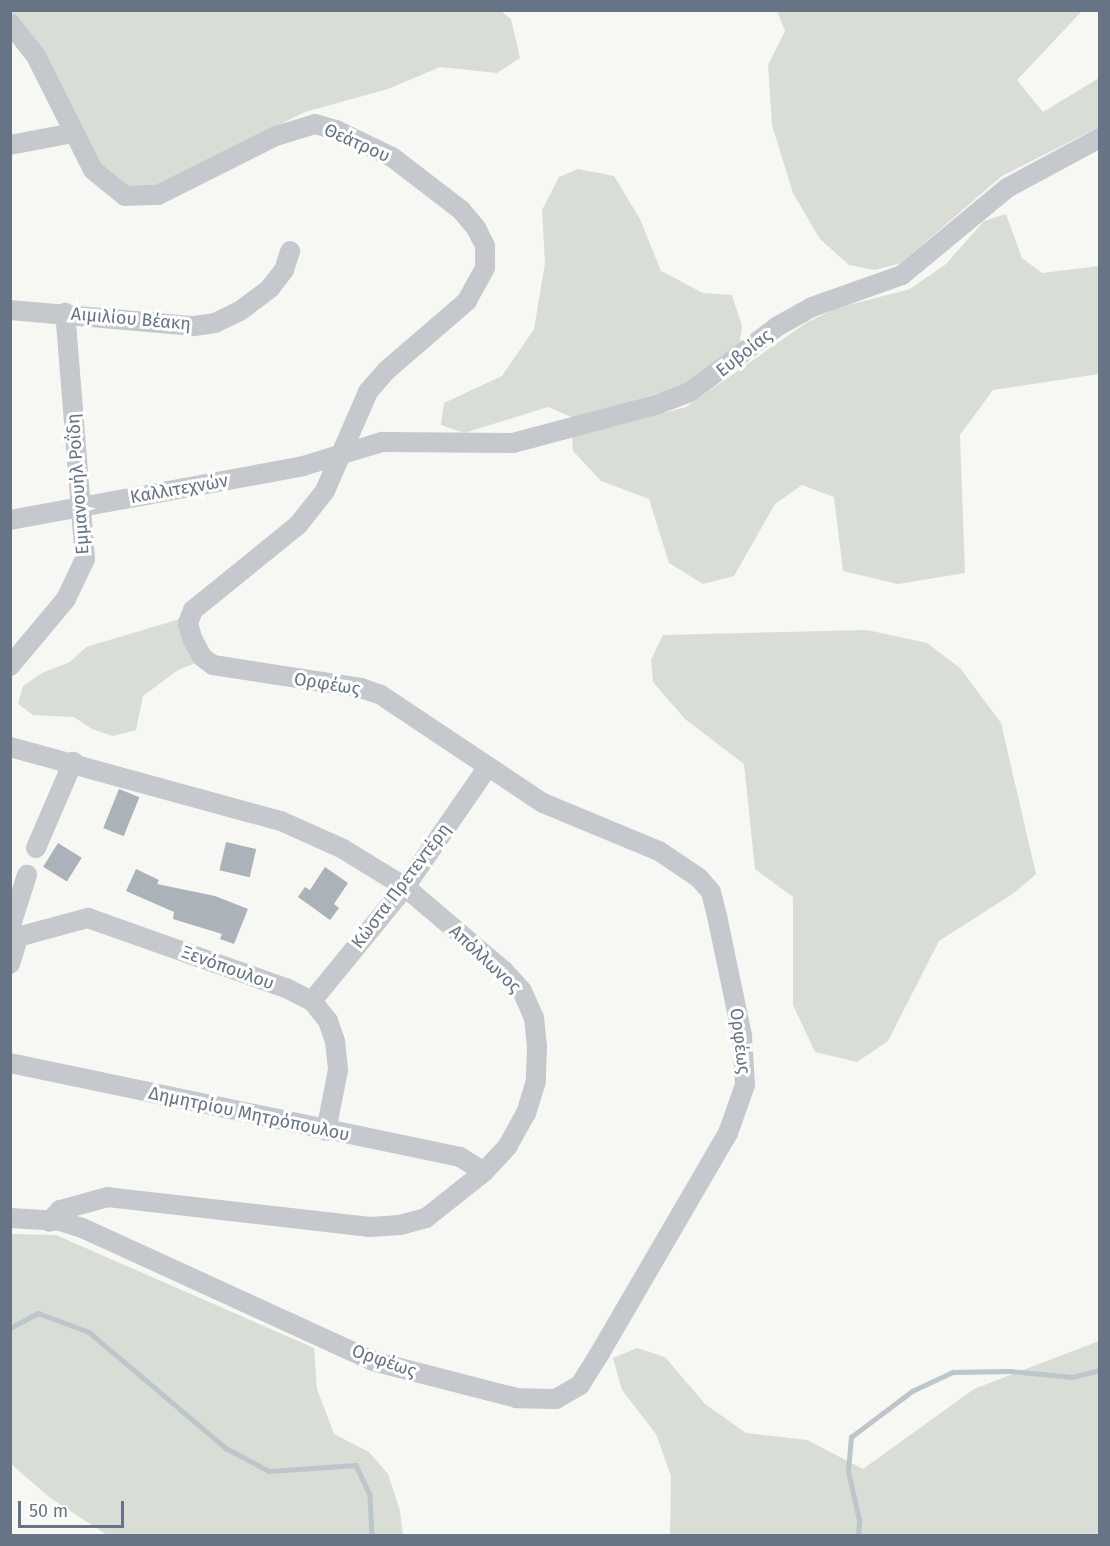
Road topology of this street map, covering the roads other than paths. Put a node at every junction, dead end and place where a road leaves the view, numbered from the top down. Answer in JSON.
{"nodes":[{"id":1,"x":10,"y":23,"type":"edge"},
{"id":2,"x":73,"y":133,"type":"junction"},
{"id":3,"x":1100,"y":138,"type":"edge"},
{"id":4,"x":10,"y":145,"type":"edge"},
{"id":5,"x":290,"y":251,"type":"dead end"},
{"id":6,"x":10,"y":310,"type":"edge"},
{"id":7,"x":65,"y":313,"type":"junction"},
{"id":8,"x":345,"y":451,"type":"junction"},
{"id":9,"x":79,"y":508,"type":"junction"},
{"id":10,"x":10,"y":520,"type":"edge"},
{"id":11,"x":10,"y":666,"type":"edge"},
{"id":12,"x":10,"y":747,"type":"edge"},
{"id":13,"x":73,"y":762,"type":"junction"},
{"id":14,"x":487,"y":768,"type":"junction"},
{"id":15,"x":36,"y":848,"type":"dead end"},
{"id":16,"x":27,"y":875,"type":"dead end"},
{"id":17,"x":405,"y":887,"type":"junction"},
{"id":18,"x":14,"y":934,"type":"edge"},
{"id":19,"x":10,"y":964,"type":"edge"},
{"id":20,"x":312,"y":1001,"type":"junction"},
{"id":21,"x":10,"y":1063,"type":"edge"},
{"id":22,"x":326,"y":1131,"type":"junction"},
{"id":23,"x":484,"y":1172,"type":"junction"},
{"id":24,"x":10,"y":1218,"type":"edge"},
{"id":25,"x":49,"y":1222,"type":"junction"}],
"edges":[{"from":1,"to":2,"type":"street","name":"Θεάτρου"},
{"from":2,"to":4,"type":"street"},
{"from":2,"to":8,"type":"street","name":"Θεάτρου"},
{"from":3,"to":8,"type":"street","name":"Ευβοίας"},
{"from":5,"to":7,"type":"street","name":"Αιμιλίου Βέακη"},
{"from":6,"to":7,"type":"street","name":"Αιμιλίου Βέακη"},
{"from":7,"to":9,"type":"street","name":"Εμμανουήλ Ροΐδη"},
{"from":8,"to":9,"type":"street","name":"Καλλιτεχνών"},
{"from":8,"to":14,"type":"street","name":"Ορφέως"},
{"from":9,"to":10,"type":"street","name":"Καλλιτεχνών"},
{"from":9,"to":11,"type":"street","name":"Εμμανουήλ Ροΐδη"},
{"from":12,"to":13,"type":"street","name":"Απόλλωνος"},
{"from":13,"to":15,"type":"street"},
{"from":13,"to":17,"type":"street","name":"Απόλλωνος"},
{"from":14,"to":17,"type":"street","name":"Κώστα Πρετεντέρη"},
{"from":14,"to":25,"type":"street","name":"Ορφέως"},
{"from":16,"to":18,"type":"street"},
{"from":17,"to":20,"type":"street","name":"Κώστα Πρετεντέρη"},
{"from":17,"to":23,"type":"street","name":"Απόλλωνος"},
{"from":18,"to":19,"type":"street"},
{"from":18,"to":20,"type":"street","name":"Ξενόπουλου"},
{"from":20,"to":22,"type":"street","name":"Ξενόπουλου"},
{"from":21,"to":22,"type":"street","name":"Δημητρίου Μητρόπουλου"},
{"from":22,"to":23,"type":"street","name":"Δημητρίου Μητρόπουλου"},
{"from":23,"to":25,"type":"street","name":"Απόλλωνος"},
{"from":24,"to":25,"type":"street","name":"Ορφέως"}]}
